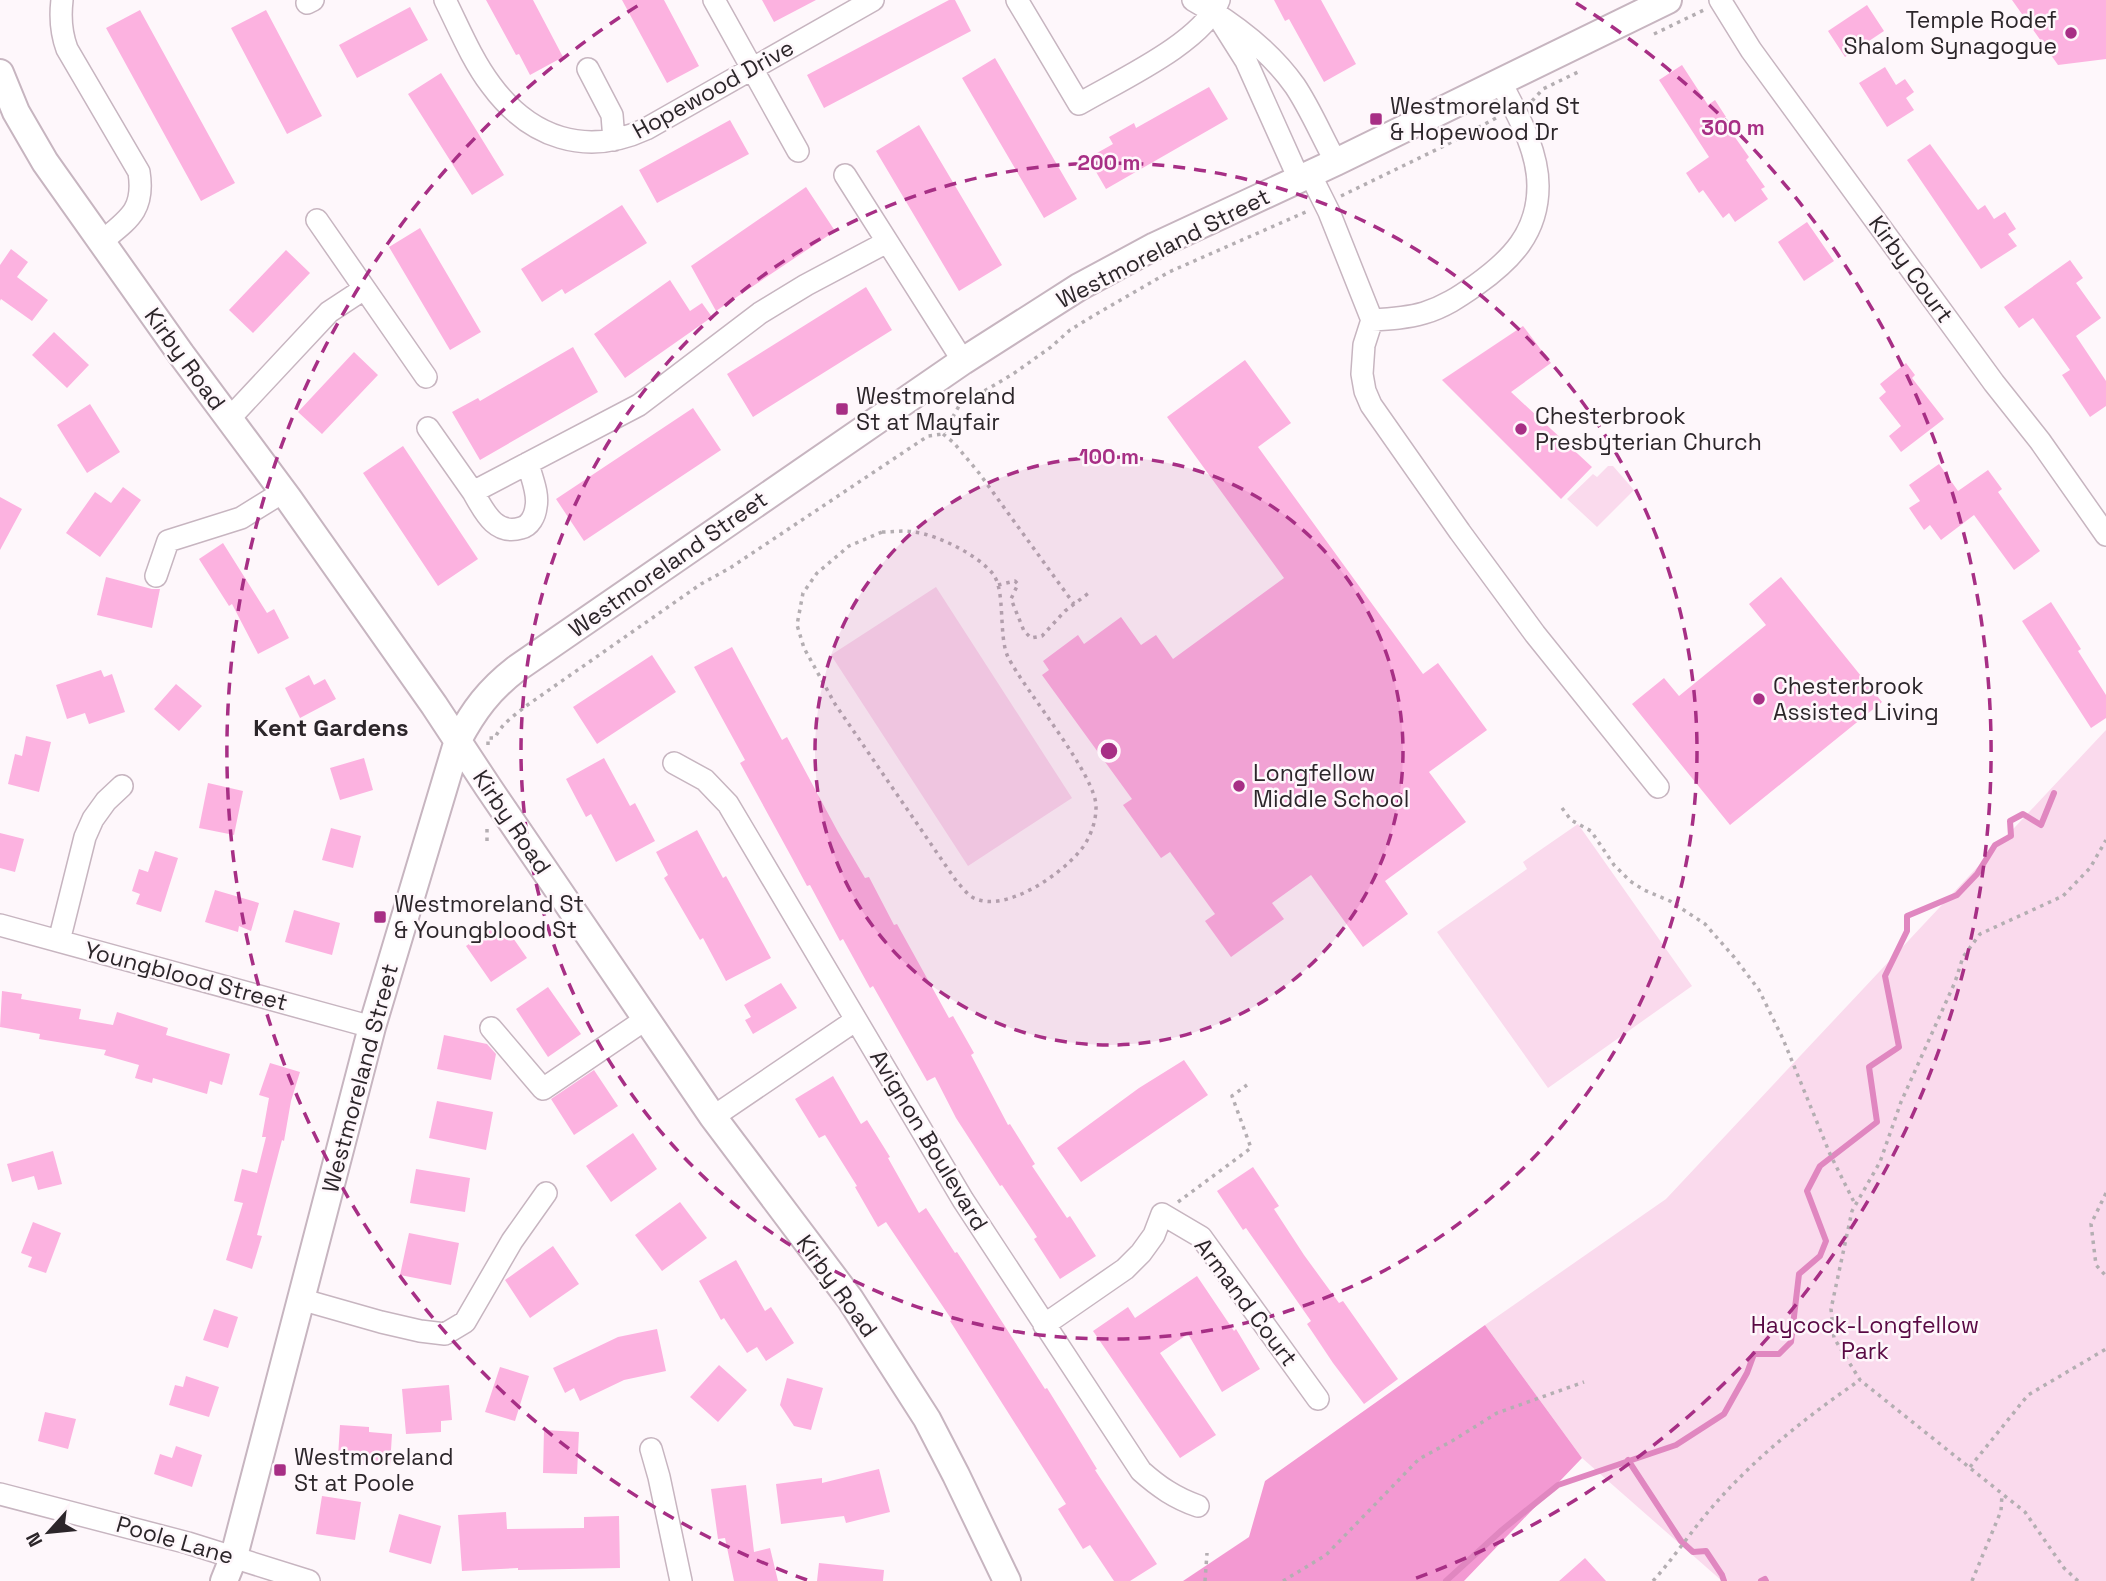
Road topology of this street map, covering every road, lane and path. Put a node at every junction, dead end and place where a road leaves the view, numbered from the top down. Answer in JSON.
{"nodes":[{"id":1,"x":62,"y":0,"type":"edge"},
{"id":2,"x":445,"y":0,"type":"edge"},
{"id":3,"x":714,"y":0,"type":"edge"},
{"id":4,"x":1017,"y":0,"type":"edge"},
{"id":5,"x":1193,"y":0,"type":"edge"},
{"id":6,"x":1668,"y":0,"type":"edge"},
{"id":7,"x":868,"y":1,"type":"edge"},
{"id":8,"x":1721,"y":1,"type":"edge"},
{"id":9,"x":1217,"y":6,"type":"edge"},
{"id":10,"x":1645,"y":39,"type":"dead end"},
{"id":11,"x":1586,"y":68,"type":"dead end"},
{"id":12,"x":588,"y":69,"type":"dead end"},
{"id":13,"x":752,"y":69,"type":"junction"},
{"id":14,"x":0,"y":73,"type":"edge"},
{"id":15,"x":1500,"y":82,"type":"junction"},
{"id":16,"x":1514,"y":109,"type":"junction"},
{"id":17,"x":614,"y":140,"type":"junction"},
{"id":18,"x":798,"y":151,"type":"dead end"},
{"id":19,"x":1336,"y":162,"type":"junction"},
{"id":20,"x":845,"y":175,"type":"dead end"},
{"id":21,"x":1305,"y":177,"type":"junction"},
{"id":22,"x":1325,"y":204,"type":"junction"},
{"id":23,"x":317,"y":220,"type":"dead end"},
{"id":24,"x":102,"y":242,"type":"junction"},
{"id":25,"x":887,"y":242,"type":"junction"},
{"id":26,"x":364,"y":289,"type":"junction"},
{"id":27,"x":1372,"y":320,"type":"junction"},
{"id":28,"x":963,"y":361,"type":"junction"},
{"id":29,"x":426,"y":377,"type":"dead end"},
{"id":30,"x":229,"y":419,"type":"junction"},
{"id":31,"x":428,"y":428,"type":"dead end"},
{"id":32,"x":943,"y":435,"type":"junction"},
{"id":33,"x":528,"y":463,"type":"junction"},
{"id":34,"x":283,"y":492,"type":"junction"},
{"id":35,"x":473,"y":492,"type":"junction"},
{"id":36,"x":2106,"y":535,"type":"edge"},
{"id":37,"x":156,"y":576,"type":"dead end"},
{"id":38,"x":998,"y":585,"type":"junction"},
{"id":39,"x":1090,"y":592,"type":"dead end"},
{"id":40,"x":1074,"y":604,"type":"junction"},
{"id":41,"x":458,"y":740,"type":"junction"},
{"id":42,"x":488,"y":750,"type":"dead end"},
{"id":43,"x":674,"y":763,"type":"dead end"},
{"id":44,"x":122,"y":786,"type":"dead end"},
{"id":45,"x":488,"y":787,"type":"junction"},
{"id":46,"x":1658,"y":787,"type":"dead end"},
{"id":47,"x":1562,"y":808,"type":"dead end"},
{"id":48,"x":2106,"y":840,"type":"edge"},
{"id":49,"x":487,"y":841,"type":"dead end"},
{"id":50,"x":0,"y":925,"type":"edge"},
{"id":51,"x":58,"y":941,"type":"junction"},
{"id":52,"x":646,"y":1019,"type":"junction"},
{"id":53,"x":856,"y":1020,"type":"junction"},
{"id":54,"x":372,"y":1027,"type":"junction"},
{"id":55,"x":491,"y":1028,"type":"dead end"},
{"id":56,"x":1247,"y":1085,"type":"dead end"},
{"id":57,"x":713,"y":1117,"type":"junction"},
{"id":58,"x":545,"y":1193,"type":"dead end"},
{"id":59,"x":2106,"y":1193,"type":"edge"},
{"id":60,"x":1855,"y":1204,"type":"junction"},
{"id":61,"x":1163,"y":1214,"type":"junction"},
{"id":62,"x":2106,"y":1276,"type":"edge"},
{"id":63,"x":300,"y":1299,"type":"junction"},
{"id":64,"x":1044,"y":1325,"type":"junction"},
{"id":65,"x":2106,"y":1349,"type":"edge"},
{"id":66,"x":1860,"y":1380,"type":"junction"},
{"id":67,"x":1584,"y":1382,"type":"dead end"},
{"id":68,"x":1318,"y":1399,"type":"dead end"},
{"id":69,"x":651,"y":1449,"type":"dead end"},
{"id":70,"x":1969,"y":1468,"type":"junction"},
{"id":71,"x":0,"y":1494,"type":"edge"},
{"id":72,"x":2002,"y":1494,"type":"junction"},
{"id":73,"x":1198,"y":1506,"type":"dead end"},
{"id":74,"x":1207,"y":1553,"type":"dead end"},
{"id":75,"x":234,"y":1556,"type":"junction"},
{"id":76,"x":224,"y":1581,"type":"edge"},
{"id":77,"x":309,"y":1581,"type":"edge"},
{"id":78,"x":681,"y":1581,"type":"edge"},
{"id":79,"x":1007,"y":1581,"type":"edge"},
{"id":80,"x":1205,"y":1581,"type":"edge"},
{"id":81,"x":1283,"y":1581,"type":"edge"},
{"id":82,"x":1653,"y":1581,"type":"edge"},
{"id":83,"x":1972,"y":1581,"type":"edge"},
{"id":84,"x":2078,"y":1581,"type":"edge"}],
"edges":[{"from":1,"to":24,"type":"street"},
{"from":2,"to":17,"type":"street","name":"Hopewood Drive"},
{"from":3,"to":13,"type":"street"},
{"from":4,"to":9,"type":"street"},
{"from":5,"to":9,"type":"street"},
{"from":6,"to":15,"type":"main road","name":"Westmoreland Street"},
{"from":7,"to":13,"type":"street","name":"Hopewood Drive"},
{"from":8,"to":10,"type":"path"},
{"from":8,"to":36,"type":"street","name":"Kirby Court"},
{"from":9,"to":19,"type":"street"},
{"from":9,"to":21,"type":"street"},
{"from":11,"to":16,"type":"path"},
{"from":12,"to":17,"type":"street"},
{"from":13,"to":17,"type":"street","name":"Hopewood Drive"},
{"from":13,"to":18,"type":"street"},
{"from":14,"to":24,"type":"main road","name":"Kirby Road"},
{"from":15,"to":16,"type":"street"},
{"from":15,"to":19,"type":"main road","name":"Westmoreland Street"},
{"from":16,"to":22,"type":"path"},
{"from":16,"to":27,"type":"street"},
{"from":19,"to":21,"type":"main road","name":"Westmoreland Street"},
{"from":20,"to":25,"type":"street"},
{"from":21,"to":22,"type":"street"},
{"from":21,"to":28,"type":"main road","name":"Westmoreland Street"},
{"from":22,"to":27,"type":"street"},
{"from":22,"to":32,"type":"path"},
{"from":23,"to":26,"type":"street"},
{"from":24,"to":30,"type":"main road","name":"Kirby Road"},
{"from":25,"to":28,"type":"street"},
{"from":25,"to":33,"type":"street"},
{"from":26,"to":29,"type":"street"},
{"from":26,"to":30,"type":"street"},
{"from":27,"to":46,"type":"street"},
{"from":28,"to":41,"type":"main road","name":"Westmoreland Street"},
{"from":30,"to":34,"type":"main road","name":"Kirby Road"},
{"from":31,"to":35,"type":"street"},
{"from":32,"to":40,"type":"path"},
{"from":32,"to":42,"type":"path"},
{"from":33,"to":35,"type":"street"},
{"from":33,"to":35,"type":"street"},
{"from":34,"to":37,"type":"street"},
{"from":34,"to":41,"type":"main road","name":"Kirby Road"},
{"from":38,"to":38,"type":"path"},
{"from":38,"to":40,"type":"path"},
{"from":39,"to":40,"type":"path"},
{"from":41,"to":45,"type":"main road","name":"Kirby Road"},
{"from":41,"to":54,"type":"main road","name":"Westmoreland Street"},
{"from":43,"to":53,"type":"street","name":"Avignon Boulevard"},
{"from":44,"to":51,"type":"street"},
{"from":45,"to":49,"type":"path"},
{"from":45,"to":52,"type":"main road","name":"Kirby Road"},
{"from":47,"to":60,"type":"path"},
{"from":48,"to":60,"type":"path"},
{"from":50,"to":51,"type":"street","name":"Youngblood Street"},
{"from":51,"to":54,"type":"street","name":"Youngblood Street"},
{"from":52,"to":55,"type":"street"},
{"from":52,"to":57,"type":"main road","name":"Kirby Road"},
{"from":53,"to":57,"type":"street"},
{"from":53,"to":64,"type":"street","name":"Avignon Boulevard"},
{"from":54,"to":63,"type":"main road","name":"Westmoreland Street"},
{"from":56,"to":61,"type":"path"},
{"from":57,"to":79,"type":"main road","name":"Kirby Road"},
{"from":58,"to":63,"type":"street"},
{"from":59,"to":62,"type":"path"},
{"from":60,"to":66,"type":"path"},
{"from":61,"to":64,"type":"street"},
{"from":61,"to":68,"type":"street","name":"Armand Court"},
{"from":63,"to":75,"type":"main road","name":"Westmoreland Street"},
{"from":64,"to":73,"type":"street","name":"Avignon Boulevard"},
{"from":65,"to":70,"type":"path"},
{"from":66,"to":70,"type":"path"},
{"from":66,"to":82,"type":"path"},
{"from":67,"to":81,"type":"path"},
{"from":69,"to":78,"type":"street"},
{"from":70,"to":72,"type":"path"},
{"from":71,"to":75,"type":"street","name":"Poole Lane"},
{"from":72,"to":83,"type":"path"},
{"from":72,"to":84,"type":"path"},
{"from":74,"to":80,"type":"path"},
{"from":75,"to":76,"type":"main road","name":"Westmoreland Street"},
{"from":75,"to":77,"type":"street","name":"Poole Lane"}]}
